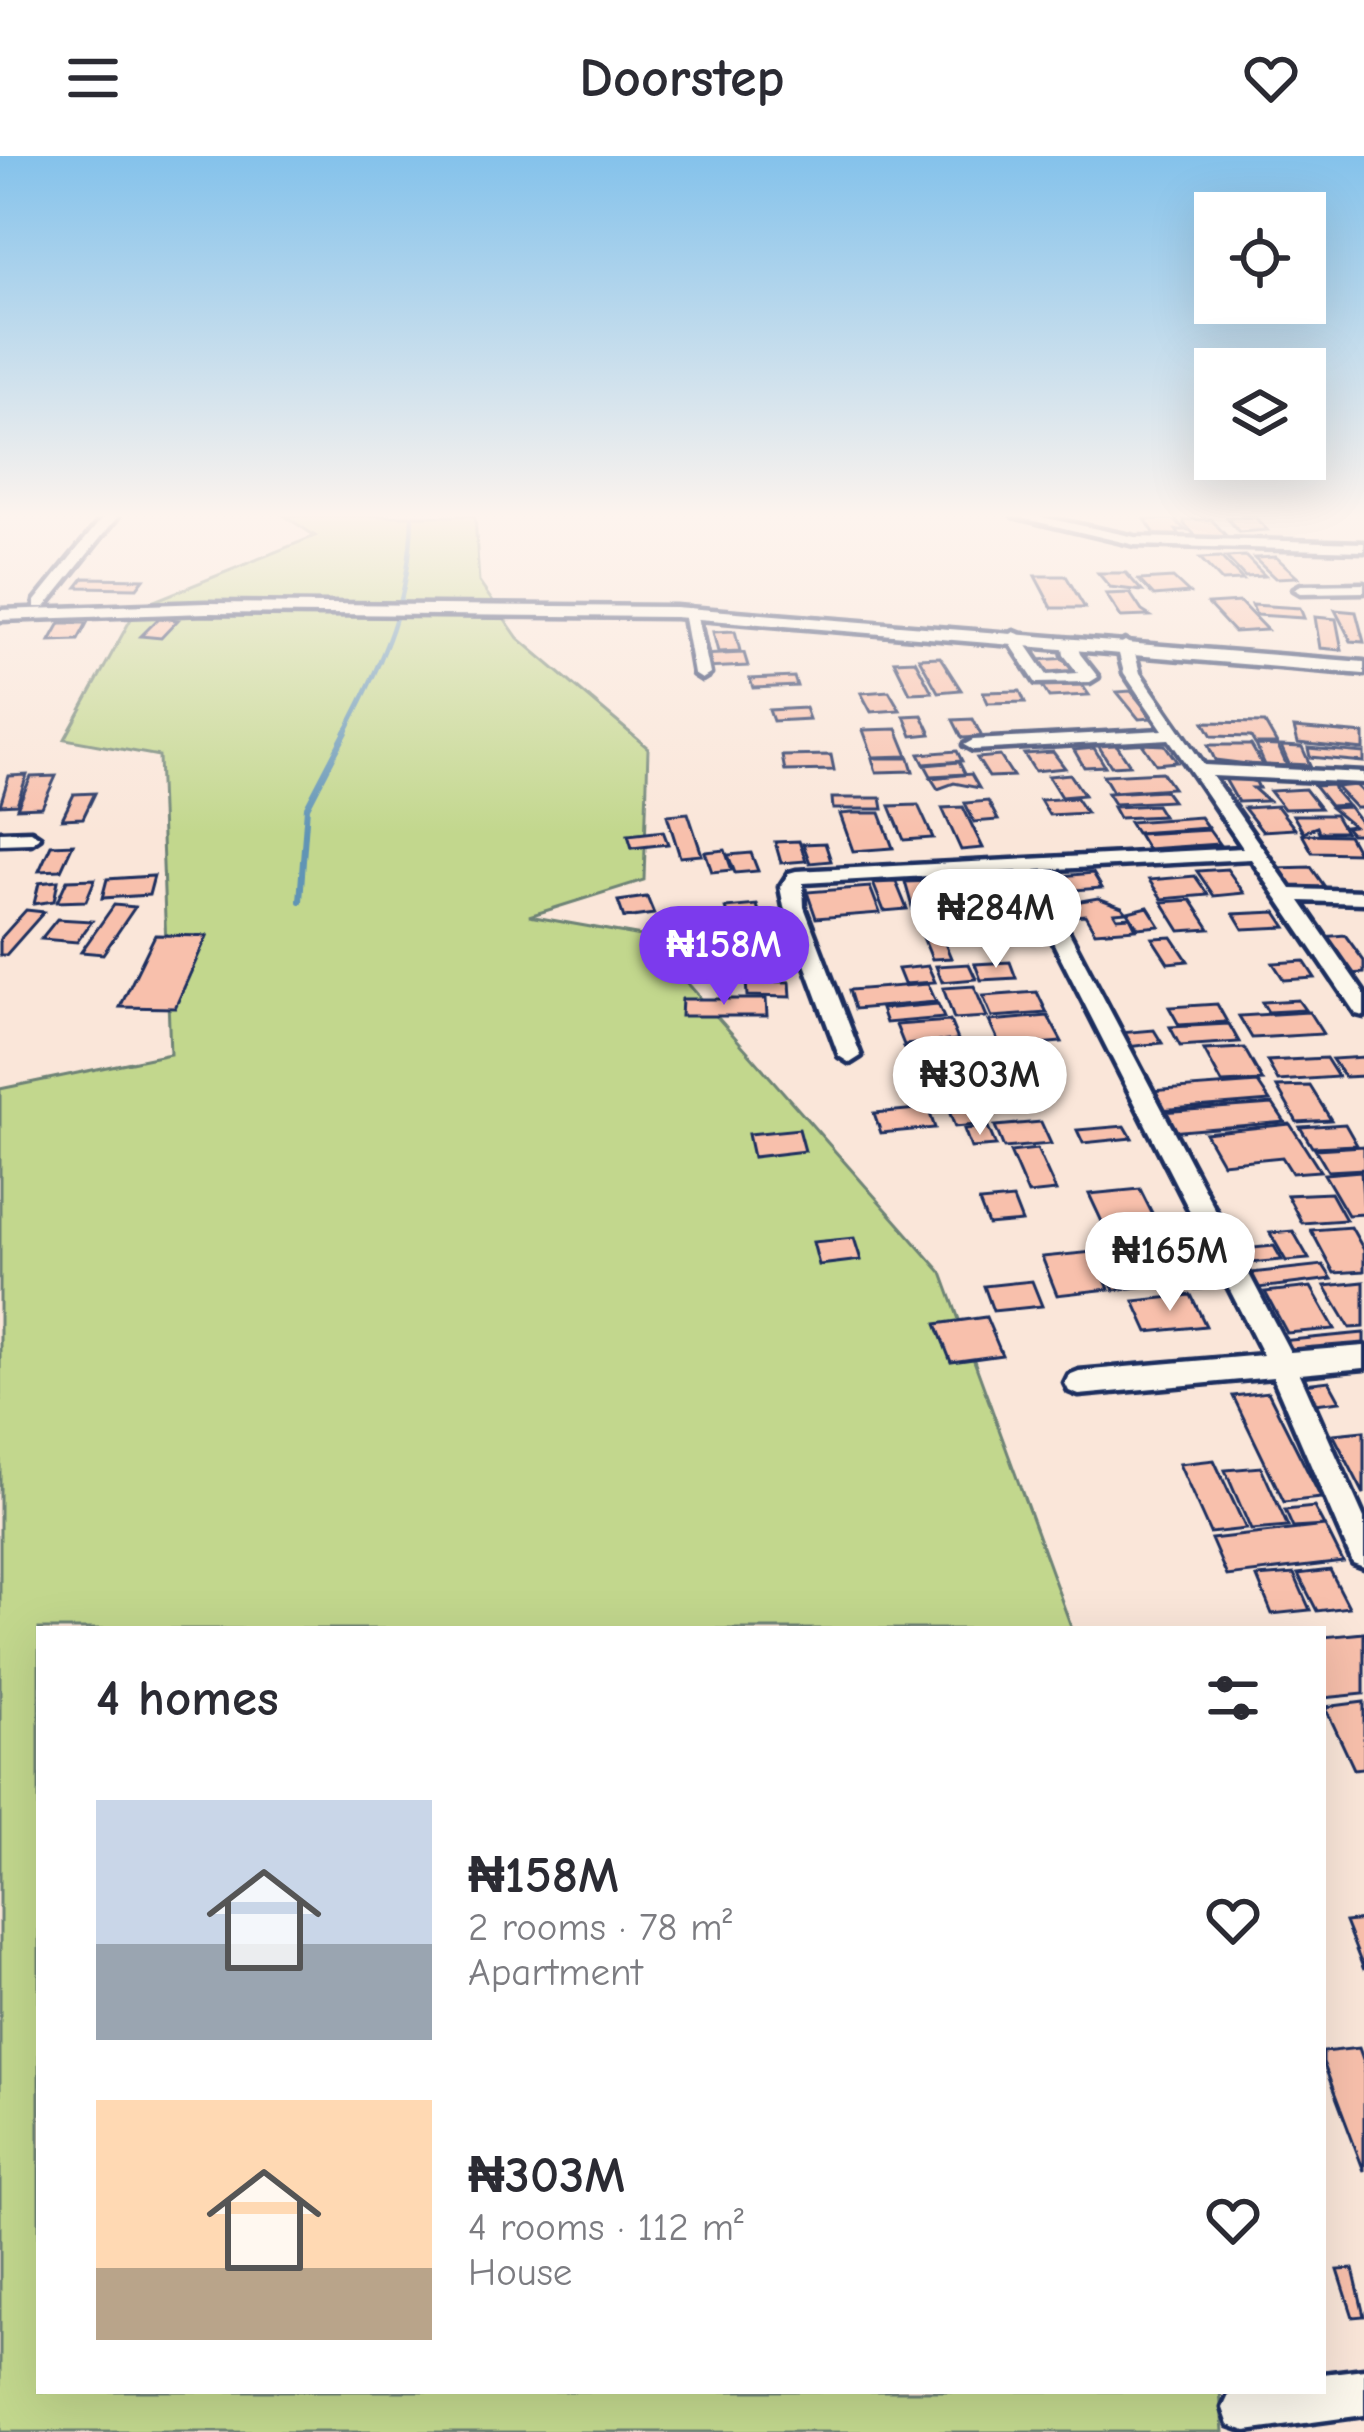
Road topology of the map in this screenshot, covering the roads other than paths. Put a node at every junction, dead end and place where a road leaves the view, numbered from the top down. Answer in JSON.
{"nodes":[{"id":1,"x":692,"y":622,"type":"edge"},
{"id":2,"x":782,"y":622,"type":"edge"},
{"id":3,"x":887,"y":622,"type":"edge"},
{"id":4,"x":1020,"y":646,"type":"junction"},
{"id":5,"x":1125,"y":646,"type":"junction"},
{"id":6,"x":1071,"y":648,"type":"junction"},
{"id":7,"x":1363,"y":667,"type":"edge"},
{"id":8,"x":702,"y":674,"type":"dead end"},
{"id":9,"x":1175,"y":734,"type":"junction"},
{"id":10,"x":974,"y":745,"type":"dead end"},
{"id":11,"x":1199,"y":770,"type":"junction"},
{"id":12,"x":1364,"y":778,"type":"edge"},
{"id":13,"x":31,"y":837,"type":"dead end"},
{"id":14,"x":0,"y":838,"type":"edge"},
{"id":15,"x":1256,"y":853,"type":"junction"},
{"id":16,"x":1023,"y":865,"type":"junction"},
{"id":17,"x":1286,"y":895,"type":"junction"},
{"id":18,"x":1364,"y":897,"type":"edge"},
{"id":19,"x":1364,"y":1009,"type":"edge"},
{"id":20,"x":850,"y":1055,"type":"dead end"},
{"id":21,"x":1364,"y":1357,"type":"edge"},
{"id":22,"x":1282,"y":1365,"type":"junction"},
{"id":23,"x":1079,"y":1383,"type":"dead end"},
{"id":24,"x":1364,"y":1553,"type":"edge"},
{"id":25,"x":1364,"y":2392,"type":"edge"},
{"id":26,"x":1246,"y":2408,"type":"dead end"}],
"edges":[{"from":1,"to":8,"type":"street"},
{"from":2,"to":4,"type":"main road"},
{"from":3,"to":7,"type":"main road"},
{"from":4,"to":6,"type":"main road"},
{"from":4,"to":6,"type":"street"},
{"from":5,"to":6,"type":"main road"},
{"from":5,"to":7,"type":"main road"},
{"from":5,"to":9,"type":"street"},
{"from":9,"to":10,"type":"street"},
{"from":9,"to":11,"type":"street"},
{"from":11,"to":12,"type":"street"},
{"from":11,"to":15,"type":"street"},
{"from":13,"to":14,"type":"street"},
{"from":15,"to":16,"type":"street"},
{"from":15,"to":17,"type":"street"},
{"from":16,"to":20,"type":"street"},
{"from":16,"to":22,"type":"street"},
{"from":17,"to":18,"type":"street"},
{"from":17,"to":19,"type":"street"},
{"from":21,"to":22,"type":"street"},
{"from":22,"to":23,"type":"street"},
{"from":22,"to":24,"type":"street"},
{"from":25,"to":26,"type":"street"}]}
